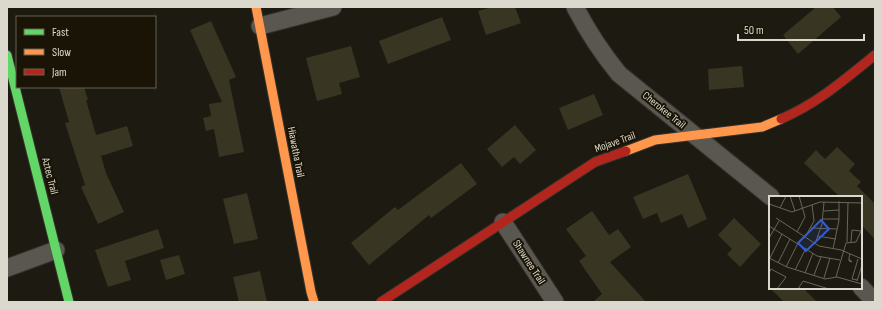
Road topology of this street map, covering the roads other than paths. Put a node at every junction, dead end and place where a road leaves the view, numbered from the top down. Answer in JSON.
{"nodes":[{"id":1,"x":256,"y":7,"type":"edge"},
{"id":2,"x":333,"y":7,"type":"edge"},
{"id":3,"x":575,"y":7,"type":"edge"},
{"id":4,"x":260,"y":26,"type":"junction"},
{"id":5,"x":7,"y":55,"type":"edge"},
{"id":6,"x":875,"y":55,"type":"edge"},
{"id":7,"x":695,"y":136,"type":"junction"},
{"id":8,"x":770,"y":196,"type":"edge"},
{"id":9,"x":503,"y":222,"type":"junction"},
{"id":10,"x":56,"y":250,"type":"junction"},
{"id":11,"x":7,"y":268,"type":"edge"},
{"id":12,"x":862,"y":288,"type":"edge"},
{"id":13,"x":69,"y":302,"type":"edge"},
{"id":14,"x":314,"y":302,"type":"edge"},
{"id":15,"x":381,"y":302,"type":"edge"},
{"id":16,"x":555,"y":302,"type":"edge"},
{"id":17,"x":875,"y":302,"type":"edge"}],
"edges":[{"from":1,"to":4,"type":"street","name":"Hiawatha Trail"},
{"from":2,"to":4,"type":"street"},
{"from":3,"to":7,"type":"street","name":"Cherokee Trail"},
{"from":4,"to":14,"type":"street","name":"Hiawatha Trail"},
{"from":5,"to":10,"type":"street","name":"Aztec Trail"},
{"from":6,"to":7,"type":"street","name":"Mojave Trail"},
{"from":7,"to":8,"type":"street","name":"Cherokee Trail"},
{"from":7,"to":9,"type":"street","name":"Mojave Trail"},
{"from":9,"to":15,"type":"street","name":"Mojave Trail"},
{"from":9,"to":16,"type":"street","name":"Shawnee Trail"},
{"from":10,"to":11,"type":"street"},
{"from":10,"to":13,"type":"street","name":"Aztec Trail"},
{"from":12,"to":17,"type":"street"}]}
